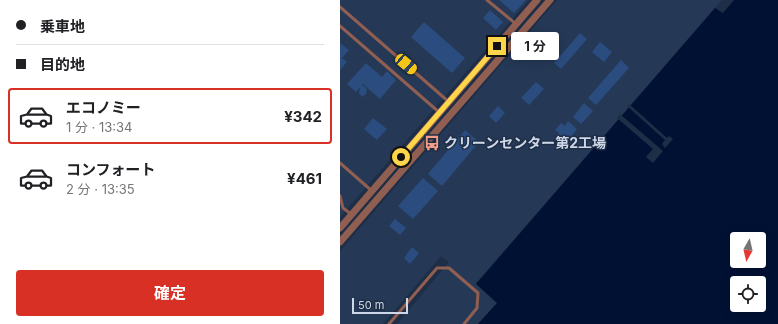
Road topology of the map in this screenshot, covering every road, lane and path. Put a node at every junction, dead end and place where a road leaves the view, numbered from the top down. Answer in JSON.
{"nodes":[{"id":1,"x":487,"y":0,"type":"edge"},
{"id":2,"x":537,"y":0,"type":"edge"},
{"id":3,"x":550,"y":0,"type":"edge"},
{"id":4,"x":340,"y":7,"type":"edge"},
{"id":5,"x":516,"y":24,"type":"junction"},
{"id":6,"x":340,"y":26,"type":"edge"},
{"id":7,"x":449,"y":102,"type":"junction"},
{"id":8,"x":440,"y":113,"type":"junction"},
{"id":9,"x":340,"y":163,"type":"edge"},
{"id":10,"x":372,"y":191,"type":"junction"},
{"id":11,"x":340,"y":196,"type":"edge"},
{"id":12,"x":351,"y":215,"type":"junction"},
{"id":13,"x":340,"y":228,"type":"edge"},
{"id":14,"x":340,"y":242,"type":"edge"},
{"id":15,"x":389,"y":324,"type":"edge"},
{"id":16,"x":464,"y":324,"type":"edge"}],
"edges":[{"from":1,"to":5,"type":"lane"},
{"from":2,"to":5,"type":"street"},
{"from":3,"to":14,"type":"street"},
{"from":4,"to":7,"type":"lane"},
{"from":5,"to":7,"type":"street"},
{"from":6,"to":8,"type":"lane"},
{"from":7,"to":8,"type":"street"},
{"from":8,"to":10,"type":"street"},
{"from":9,"to":10,"type":"lane"},
{"from":10,"to":12,"type":"street"},
{"from":11,"to":12,"type":"lane"},
{"from":12,"to":13,"type":"street"},
{"from":15,"to":16,"type":"lane"}]}
